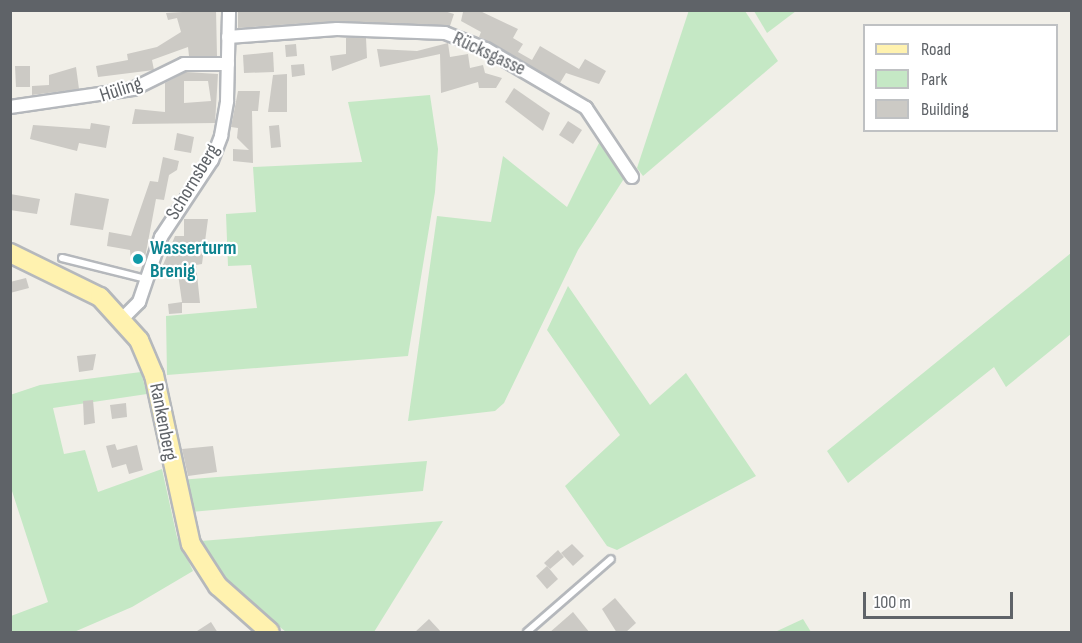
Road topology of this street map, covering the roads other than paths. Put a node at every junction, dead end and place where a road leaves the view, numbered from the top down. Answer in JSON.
{"nodes":[{"id":1,"x":229,"y":10,"type":"edge"},
{"id":2,"x":228,"y":37,"type":"junction"},
{"id":3,"x":228,"y":64,"type":"junction"},
{"id":4,"x":10,"y":107,"type":"edge"},
{"id":5,"x":632,"y":177,"type":"dead end"},
{"id":6,"x":10,"y":253,"type":"edge"},
{"id":7,"x":62,"y":258,"type":"dead end"},
{"id":8,"x":146,"y":279,"type":"junction"},
{"id":9,"x":123,"y":318,"type":"junction"},
{"id":10,"x":611,"y":559,"type":"dead end"},
{"id":11,"x":270,"y":633,"type":"edge"},
{"id":12,"x":527,"y":633,"type":"edge"}],
"edges":[{"from":1,"to":2,"type":"street","name":"Schornsberg"},
{"from":2,"to":3,"type":"street","name":"Schornsberg"},
{"from":2,"to":5,"type":"street","name":"Rücksgasse"},
{"from":3,"to":4,"type":"street","name":"Hüling"},
{"from":3,"to":8,"type":"street","name":"Schornsberg"},
{"from":6,"to":9,"type":"main road","name":"Rankenberg"},
{"from":7,"to":8,"type":"lane"},
{"from":8,"to":9,"type":"street","name":"Schornsberg"},
{"from":9,"to":11,"type":"main road","name":"Rankenberg"},
{"from":10,"to":12,"type":"lane"}]}
